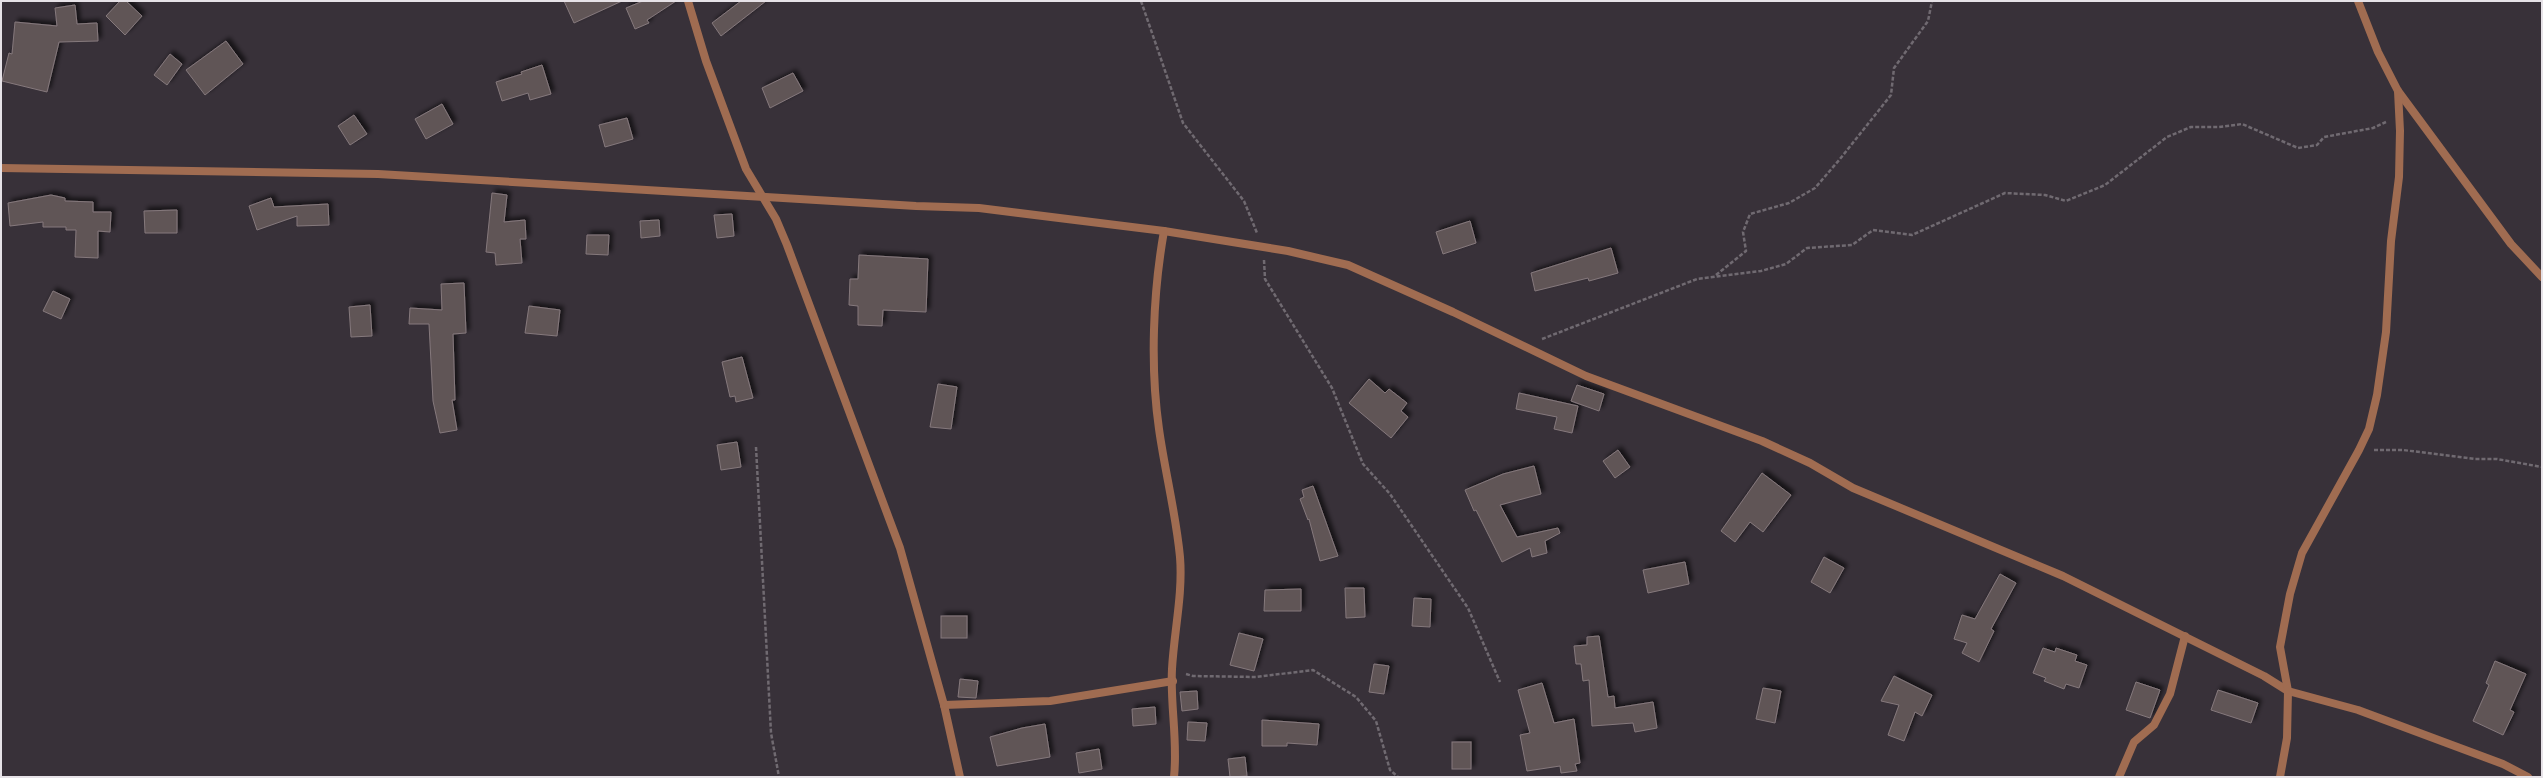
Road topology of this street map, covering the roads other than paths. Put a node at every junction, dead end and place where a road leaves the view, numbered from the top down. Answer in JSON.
{"nodes":[{"id":1,"x":688,"y":1,"type":"edge"},
{"id":2,"x":2358,"y":1,"type":"edge"},
{"id":3,"x":2398,"y":92,"type":"junction"},
{"id":4,"x":1,"y":168,"type":"edge"},
{"id":5,"x":762,"y":196,"type":"junction"},
{"id":6,"x":1164,"y":231,"type":"junction"},
{"id":7,"x":2542,"y":277,"type":"edge"},
{"id":8,"x":2185,"y":636,"type":"junction"},
{"id":9,"x":1173,"y":681,"type":"junction"},
{"id":10,"x":2288,"y":692,"type":"junction"},
{"id":11,"x":944,"y":705,"type":"junction"},
{"id":12,"x":960,"y":777,"type":"edge"},
{"id":13,"x":1174,"y":777,"type":"edge"},
{"id":14,"x":2119,"y":777,"type":"edge"},
{"id":15,"x":2280,"y":777,"type":"edge"},
{"id":16,"x":2528,"y":777,"type":"edge"}],
"edges":[{"from":1,"to":5,"type":"street"},
{"from":2,"to":3,"type":"street"},
{"from":3,"to":7,"type":"street"},
{"from":3,"to":10,"type":"street"},
{"from":4,"to":5,"type":"street"},
{"from":5,"to":6,"type":"street"},
{"from":5,"to":11,"type":"street"},
{"from":6,"to":8,"type":"street"},
{"from":6,"to":9,"type":"street"},
{"from":8,"to":10,"type":"street"},
{"from":8,"to":14,"type":"street"},
{"from":9,"to":11,"type":"street"},
{"from":9,"to":13,"type":"street"},
{"from":10,"to":15,"type":"street"},
{"from":10,"to":16,"type":"street"},
{"from":11,"to":12,"type":"street"}]}
